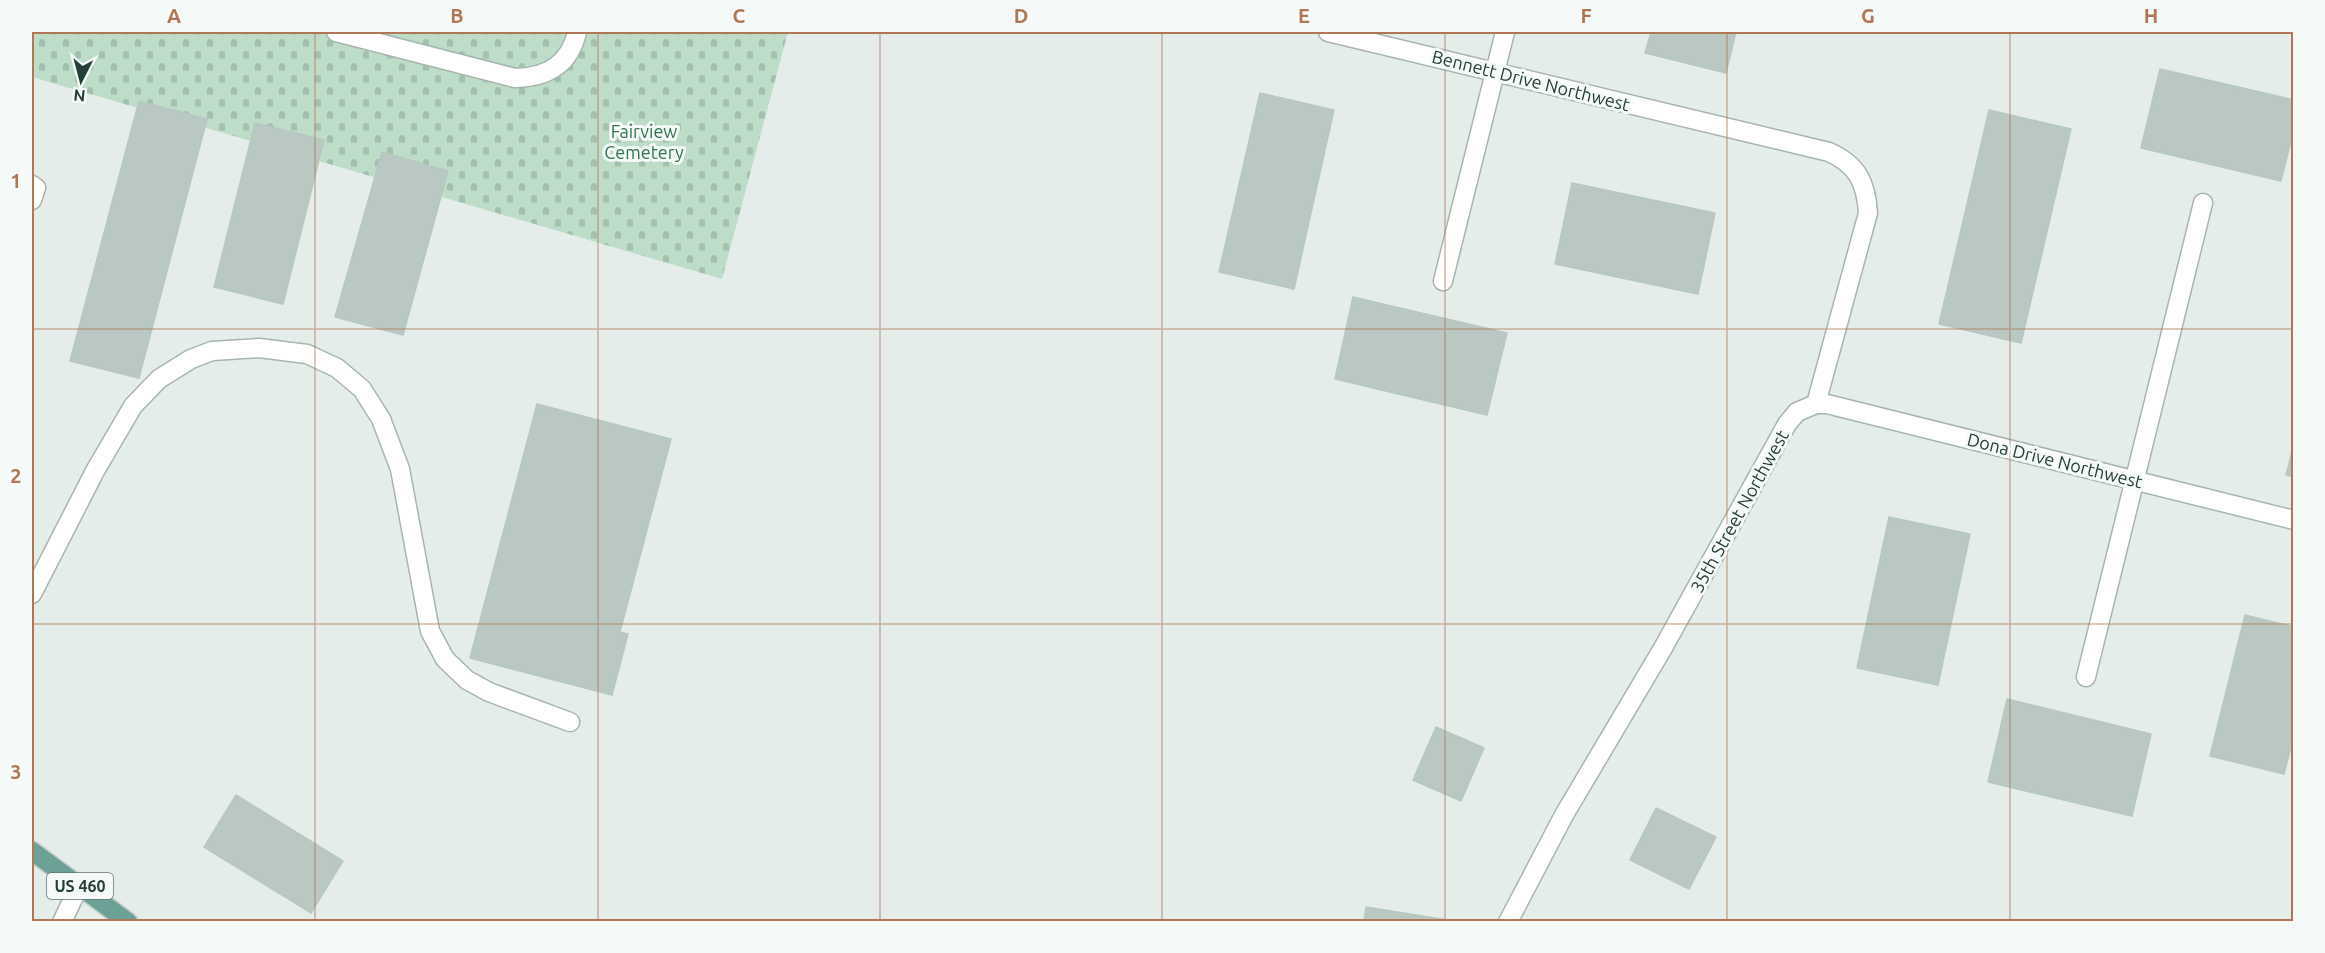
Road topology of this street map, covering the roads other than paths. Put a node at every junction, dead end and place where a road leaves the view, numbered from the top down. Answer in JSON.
{"nodes":[{"id":1,"x":336,"y":32,"type":"edge"},
{"id":2,"x":577,"y":32,"type":"edge"},
{"id":3,"x":1328,"y":32,"type":"edge"},
{"id":4,"x":1505,"y":32,"type":"edge"},
{"id":5,"x":1495,"y":71,"type":"junction"},
{"id":6,"x":32,"y":185,"type":"edge"},
{"id":7,"x":32,"y":200,"type":"edge"},
{"id":8,"x":2203,"y":203,"type":"dead end"},
{"id":9,"x":1443,"y":281,"type":"dead end"},
{"id":10,"x":1816,"y":404,"type":"junction"},
{"id":11,"x":2135,"y":480,"type":"junction"},
{"id":12,"x":2294,"y":519,"type":"edge"},
{"id":13,"x":32,"y":594,"type":"edge"},
{"id":14,"x":2086,"y":677,"type":"dead end"},
{"id":15,"x":570,"y":722,"type":"dead end"},
{"id":16,"x":32,"y":851,"type":"edge"},
{"id":17,"x":79,"y":886,"type":"junction"},
{"id":18,"x":62,"y":921,"type":"edge"},
{"id":19,"x":128,"y":921,"type":"edge"},
{"id":20,"x":1508,"y":921,"type":"edge"}],
"edges":[{"from":1,"to":2,"type":"street"},
{"from":3,"to":5,"type":"street","name":"Bennett Drive Northwest"},
{"from":4,"to":5,"type":"street"},
{"from":5,"to":9,"type":"street"},
{"from":5,"to":10,"type":"street","name":"Bennett Drive Northwest"},
{"from":6,"to":7,"type":"street"},
{"from":8,"to":11,"type":"street"},
{"from":10,"to":11,"type":"street","name":"Dona Drive Northwest"},
{"from":10,"to":20,"type":"street","name":"35th Street Northwest"},
{"from":11,"to":12,"type":"street","name":"Dona Drive Northwest"},
{"from":11,"to":14,"type":"street"},
{"from":13,"to":15,"type":"street"},
{"from":16,"to":17,"type":"main road","number":"US 460"},
{"from":17,"to":18,"type":"street"},
{"from":17,"to":19,"type":"main road","number":"US 460"}]}
